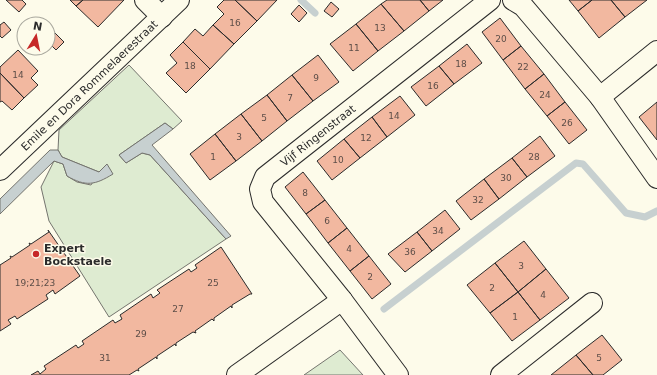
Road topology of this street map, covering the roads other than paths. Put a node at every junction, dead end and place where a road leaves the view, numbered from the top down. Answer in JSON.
{"nodes":[{"id":1,"x":145,"y":0,"type":"edge"},
{"id":2,"x":179,"y":0,"type":"edge"},
{"id":3,"x":490,"y":0,"type":"edge"},
{"id":4,"x":513,"y":0,"type":"edge"},
{"id":5,"x":162,"y":17,"type":"junction"},
{"id":6,"x":657,"y":51,"type":"edge"},
{"id":7,"x":600,"y":97,"type":"junction"},
{"id":8,"x":0,"y":170,"type":"edge"},
{"id":9,"x":657,"y":178,"type":"edge"},
{"id":10,"x":342,"y":300,"type":"junction"},
{"id":11,"x":592,"y":303,"type":"dead end"},
{"id":12,"x":237,"y":375,"type":"edge"},
{"id":13,"x":398,"y":375,"type":"edge"},
{"id":14,"x":501,"y":375,"type":"edge"}],
"edges":[{"from":1,"to":5,"type":"street"},
{"from":2,"to":5,"type":"street","name":"Emile en Dora Rommelaerestraat"},
{"from":3,"to":10,"type":"street","name":"Vijf Ringenstraat"},
{"from":4,"to":7,"type":"street"},
{"from":5,"to":8,"type":"street","name":"Emile en Dora Rommelaerestraat"},
{"from":6,"to":7,"type":"street"},
{"from":7,"to":9,"type":"street"},
{"from":10,"to":12,"type":"street"},
{"from":10,"to":13,"type":"street","name":"Vijf Ringenstraat"},
{"from":11,"to":14,"type":"street"}]}
